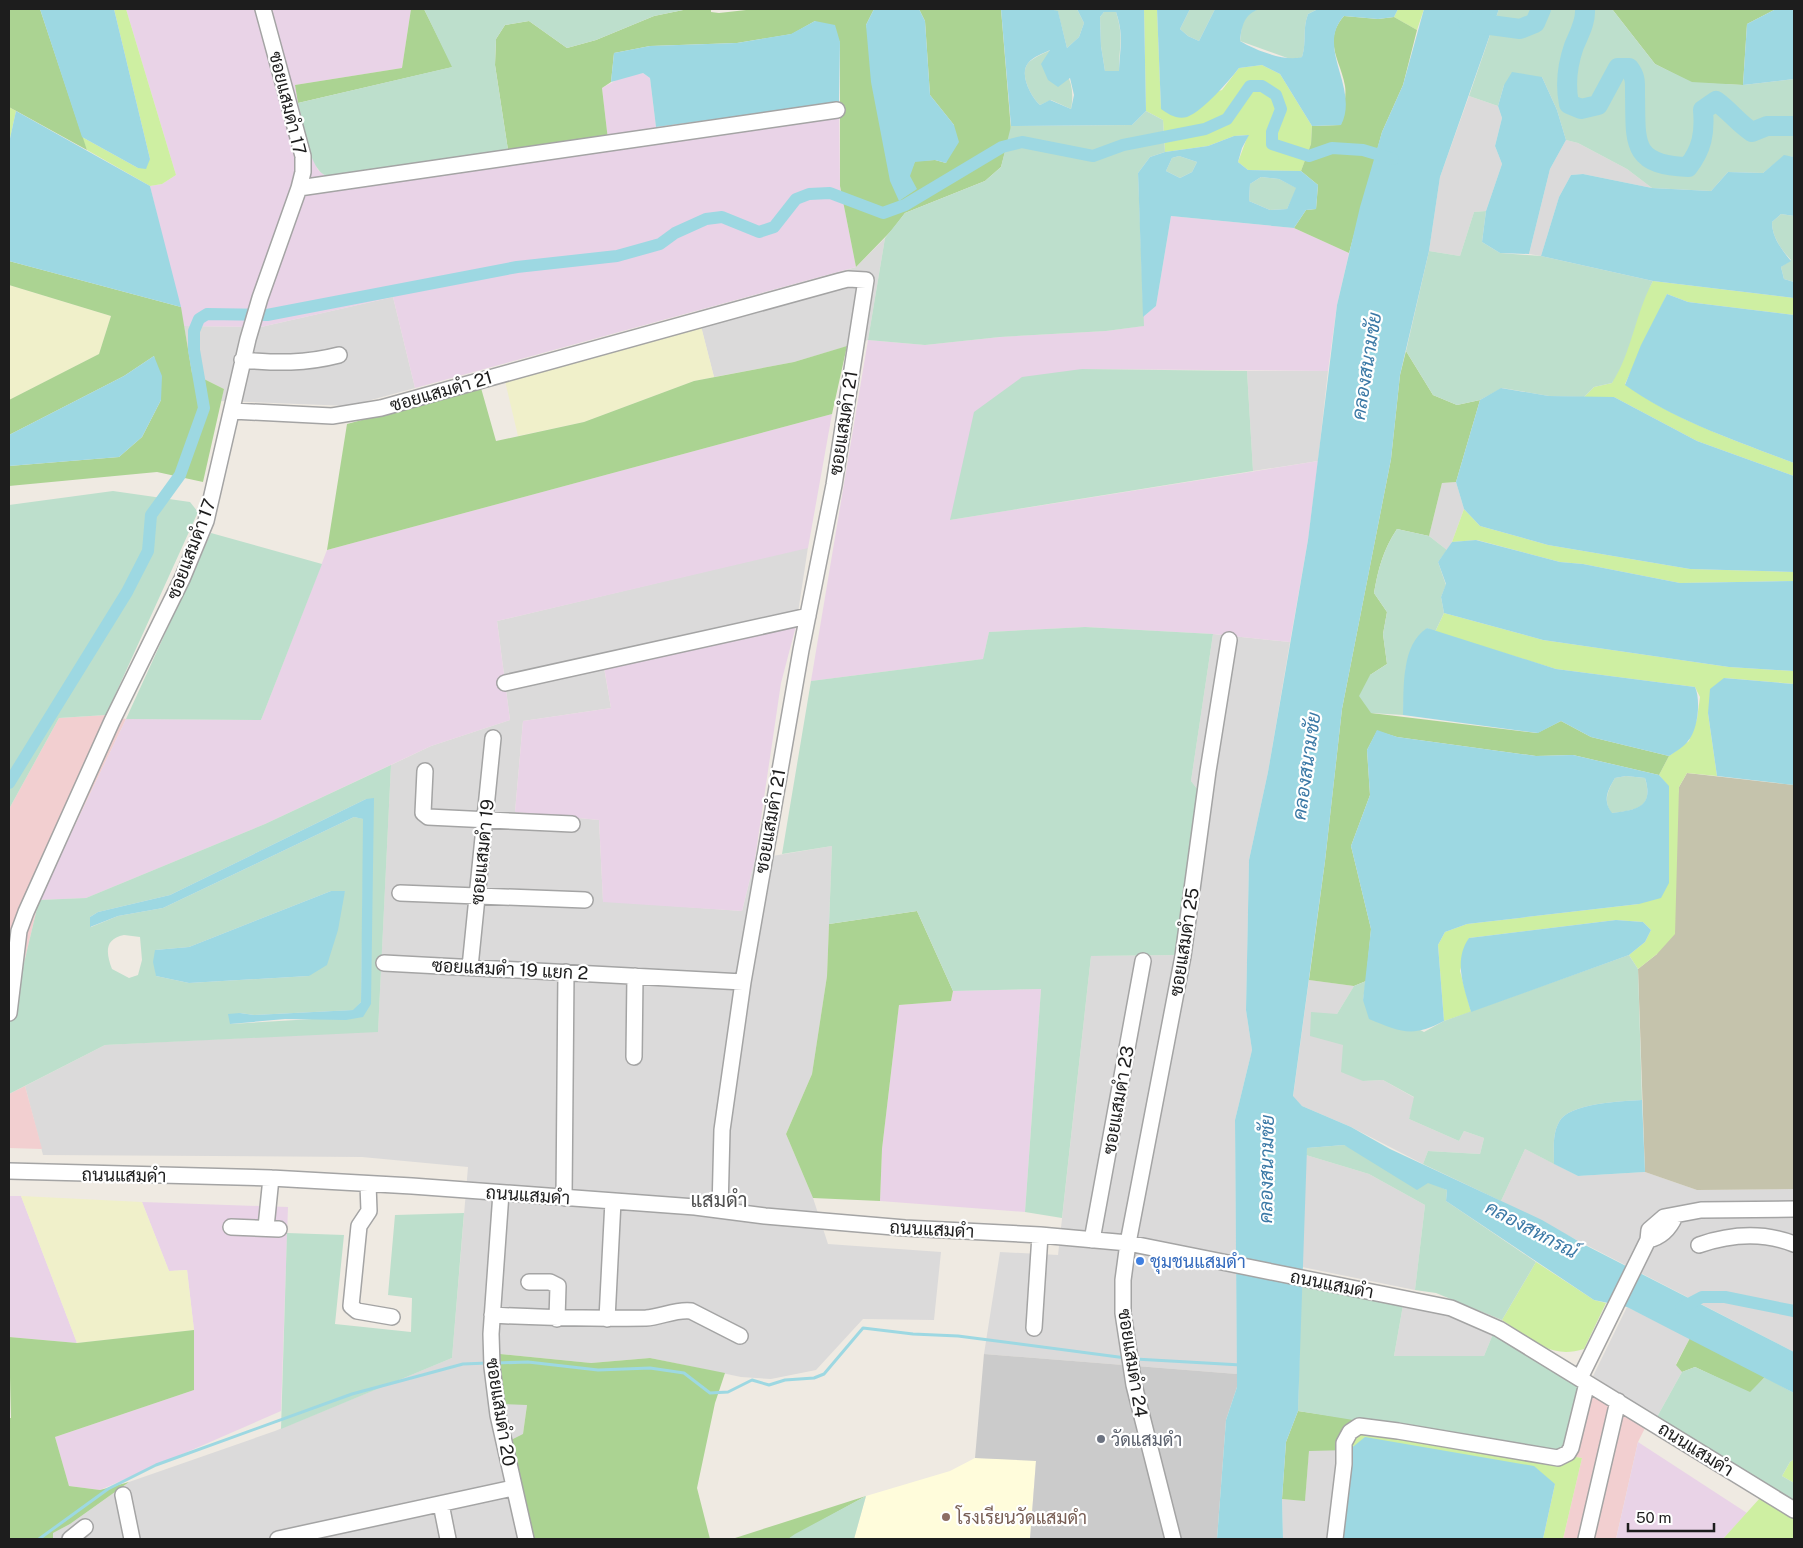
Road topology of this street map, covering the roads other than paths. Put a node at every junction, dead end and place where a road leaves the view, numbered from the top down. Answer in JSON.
{"nodes":[{"id":1,"x":263,"y":9,"type":"edge"},
{"id":2,"x":837,"y":110,"type":"dead end"},
{"id":3,"x":299,"y":188,"type":"junction"},
{"id":4,"x":339,"y":355,"type":"dead end"},
{"id":5,"x":242,"y":360,"type":"junction"},
{"id":6,"x":232,"y":411,"type":"junction"},
{"id":7,"x":808,"y":616,"type":"junction"},
{"id":8,"x":1228,"y":640,"type":"dead end"},
{"id":9,"x":505,"y":683,"type":"dead end"},
{"id":10,"x":493,"y":738,"type":"dead end"},
{"id":11,"x":425,"y":771,"type":"dead end"},
{"id":12,"x":485,"y":820,"type":"junction"},
{"id":13,"x":572,"y":824,"type":"dead end"},
{"id":14,"x":400,"y":893,"type":"dead end"},
{"id":15,"x":478,"y":894,"type":"junction"},
{"id":16,"x":585,"y":900,"type":"dead end"},
{"id":17,"x":1143,"y":961,"type":"dead end"},
{"id":18,"x":384,"y":963,"type":"dead end"},
{"id":19,"x":470,"y":967,"type":"junction"},
{"id":20,"x":566,"y":972,"type":"junction"},
{"id":21,"x":635,"y":976,"type":"junction"},
{"id":22,"x":743,"y":982,"type":"junction"},
{"id":23,"x":9,"y":1013,"type":"edge"},
{"id":24,"x":634,"y":1057,"type":"dead end"},
{"id":25,"x":9,"y":1171,"type":"edge"},
{"id":26,"x":271,"y":1178,"type":"junction"},
{"id":27,"x":368,"y":1184,"type":"junction"},
{"id":28,"x":501,"y":1193,"type":"junction"},
{"id":29,"x":564,"y":1198,"type":"junction"},
{"id":30,"x":613,"y":1201,"type":"junction"},
{"id":31,"x":1794,"y":1209,"type":"edge"},
{"id":32,"x":720,"y":1210,"type":"junction"},
{"id":33,"x":231,"y":1227,"type":"dead end"},
{"id":34,"x":1040,"y":1235,"type":"junction"},
{"id":35,"x":1092,"y":1240,"type":"junction"},
{"id":36,"x":1128,"y":1243,"type":"junction"},
{"id":37,"x":1699,"y":1244,"type":"dead end"},
{"id":38,"x":1794,"y":1244,"type":"edge"},
{"id":39,"x":529,"y":1282,"type":"dead end"},
{"id":40,"x":492,"y":1315,"type":"junction"},
{"id":41,"x":392,"y":1317,"type":"dead end"},
{"id":42,"x":557,"y":1319,"type":"junction"},
{"id":43,"x":607,"y":1319,"type":"junction"},
{"id":44,"x":1034,"y":1328,"type":"dead end"},
{"id":45,"x":740,"y":1336,"type":"dead end"},
{"id":46,"x":1583,"y":1380,"type":"junction"},
{"id":47,"x":1618,"y":1401,"type":"junction"},
{"id":48,"x":513,"y":1488,"type":"junction"},
{"id":49,"x":123,"y":1495,"type":"dead end"},
{"id":50,"x":441,"y":1504,"type":"junction"},
{"id":51,"x":1794,"y":1510,"type":"edge"},
{"id":52,"x":85,"y":1527,"type":"dead end"},
{"id":53,"x":70,"y":1539,"type":"edge"},
{"id":54,"x":132,"y":1539,"type":"edge"},
{"id":55,"x":284,"y":1539,"type":"edge"},
{"id":56,"x":448,"y":1539,"type":"edge"},
{"id":57,"x":526,"y":1539,"type":"edge"},
{"id":58,"x":1172,"y":1539,"type":"edge"},
{"id":59,"x":1335,"y":1539,"type":"edge"},
{"id":60,"x":1586,"y":1539,"type":"edge"}],
"edges":[{"from":1,"to":3,"type":"street","name":"ซอยแสมดำ 17"},
{"from":2,"to":3,"type":"street"},
{"from":3,"to":5,"type":"street","name":"ซอยแสมดำ 17"},
{"from":4,"to":5,"type":"street"},
{"from":5,"to":6,"type":"street","name":"ซอยแสมดำ 17"},
{"from":6,"to":7,"type":"street","name":"ซอยแสมดำ 21"},
{"from":6,"to":23,"type":"street","name":"ซอยแสมดำ 17"},
{"from":7,"to":9,"type":"street"},
{"from":7,"to":22,"type":"street","name":"ซอยแสมดำ 21"},
{"from":8,"to":36,"type":"street","name":"ซอยแสมดำ 25"},
{"from":10,"to":12,"type":"street","name":"ซอยแสมดำ 19"},
{"from":11,"to":12,"type":"street"},
{"from":12,"to":13,"type":"street"},
{"from":12,"to":15,"type":"street","name":"ซอยแสมดำ 19"},
{"from":14,"to":15,"type":"street"},
{"from":15,"to":16,"type":"street"},
{"from":15,"to":19,"type":"street","name":"ซอยแสมดำ 19"},
{"from":17,"to":35,"type":"street","name":"ซอยแสมดำ 23"},
{"from":18,"to":19,"type":"street","name":"ซอยแสมดำ 19 แยก 2"},
{"from":19,"to":20,"type":"street","name":"ซอยแสมดำ 19 แยก 2"},
{"from":20,"to":21,"type":"street","name":"ซอยแสมดำ 19 แยก 2"},
{"from":20,"to":29,"type":"street"},
{"from":21,"to":22,"type":"street","name":"ซอยแสมดำ 19 แยก 2"},
{"from":21,"to":24,"type":"street"},
{"from":22,"to":32,"type":"street","name":"ซอยแสมดำ 21"},
{"from":25,"to":26,"type":"street","name":"ถนนแสมดำ"},
{"from":26,"to":27,"type":"street","name":"ถนนแสมดำ"},
{"from":26,"to":33,"type":"street"},
{"from":27,"to":28,"type":"street","name":"ถนนแสมดำ"},
{"from":27,"to":41,"type":"street"},
{"from":28,"to":29,"type":"street","name":"ถนนแสมดำ"},
{"from":28,"to":40,"type":"street","name":"ซอยแสมดำ 20"},
{"from":29,"to":30,"type":"street","name":"ถนนแสมดำ"},
{"from":30,"to":32,"type":"street","name":"ถนนแสมดำ"},
{"from":30,"to":43,"type":"street"},
{"from":31,"to":46,"type":"street"},
{"from":32,"to":34,"type":"street","name":"ถนนแสมดำ"},
{"from":34,"to":35,"type":"street","name":"ถนนแสมดำ"},
{"from":34,"to":44,"type":"street"},
{"from":35,"to":36,"type":"street","name":"ถนนแสมดำ"},
{"from":36,"to":46,"type":"street","name":"ถนนแสมดำ"},
{"from":36,"to":58,"type":"street","name":"ซอยแสมดำ 24"},
{"from":37,"to":38,"type":"street"},
{"from":39,"to":42,"type":"street"},
{"from":40,"to":42,"type":"street"},
{"from":40,"to":48,"type":"street","name":"ซอยแสมดำ 20"},
{"from":42,"to":43,"type":"street"},
{"from":43,"to":45,"type":"street"},
{"from":46,"to":47,"type":"street","name":"ถนนแสมดำ"},
{"from":46,"to":59,"type":"street"},
{"from":47,"to":51,"type":"street","name":"ถนนแสมดำ"},
{"from":47,"to":60,"type":"street"},
{"from":48,"to":50,"type":"street"},
{"from":48,"to":57,"type":"street","name":"ซอยแสมดำ 20"},
{"from":49,"to":54,"type":"street"},
{"from":50,"to":55,"type":"street"},
{"from":50,"to":56,"type":"street"},
{"from":52,"to":53,"type":"street"}]}
